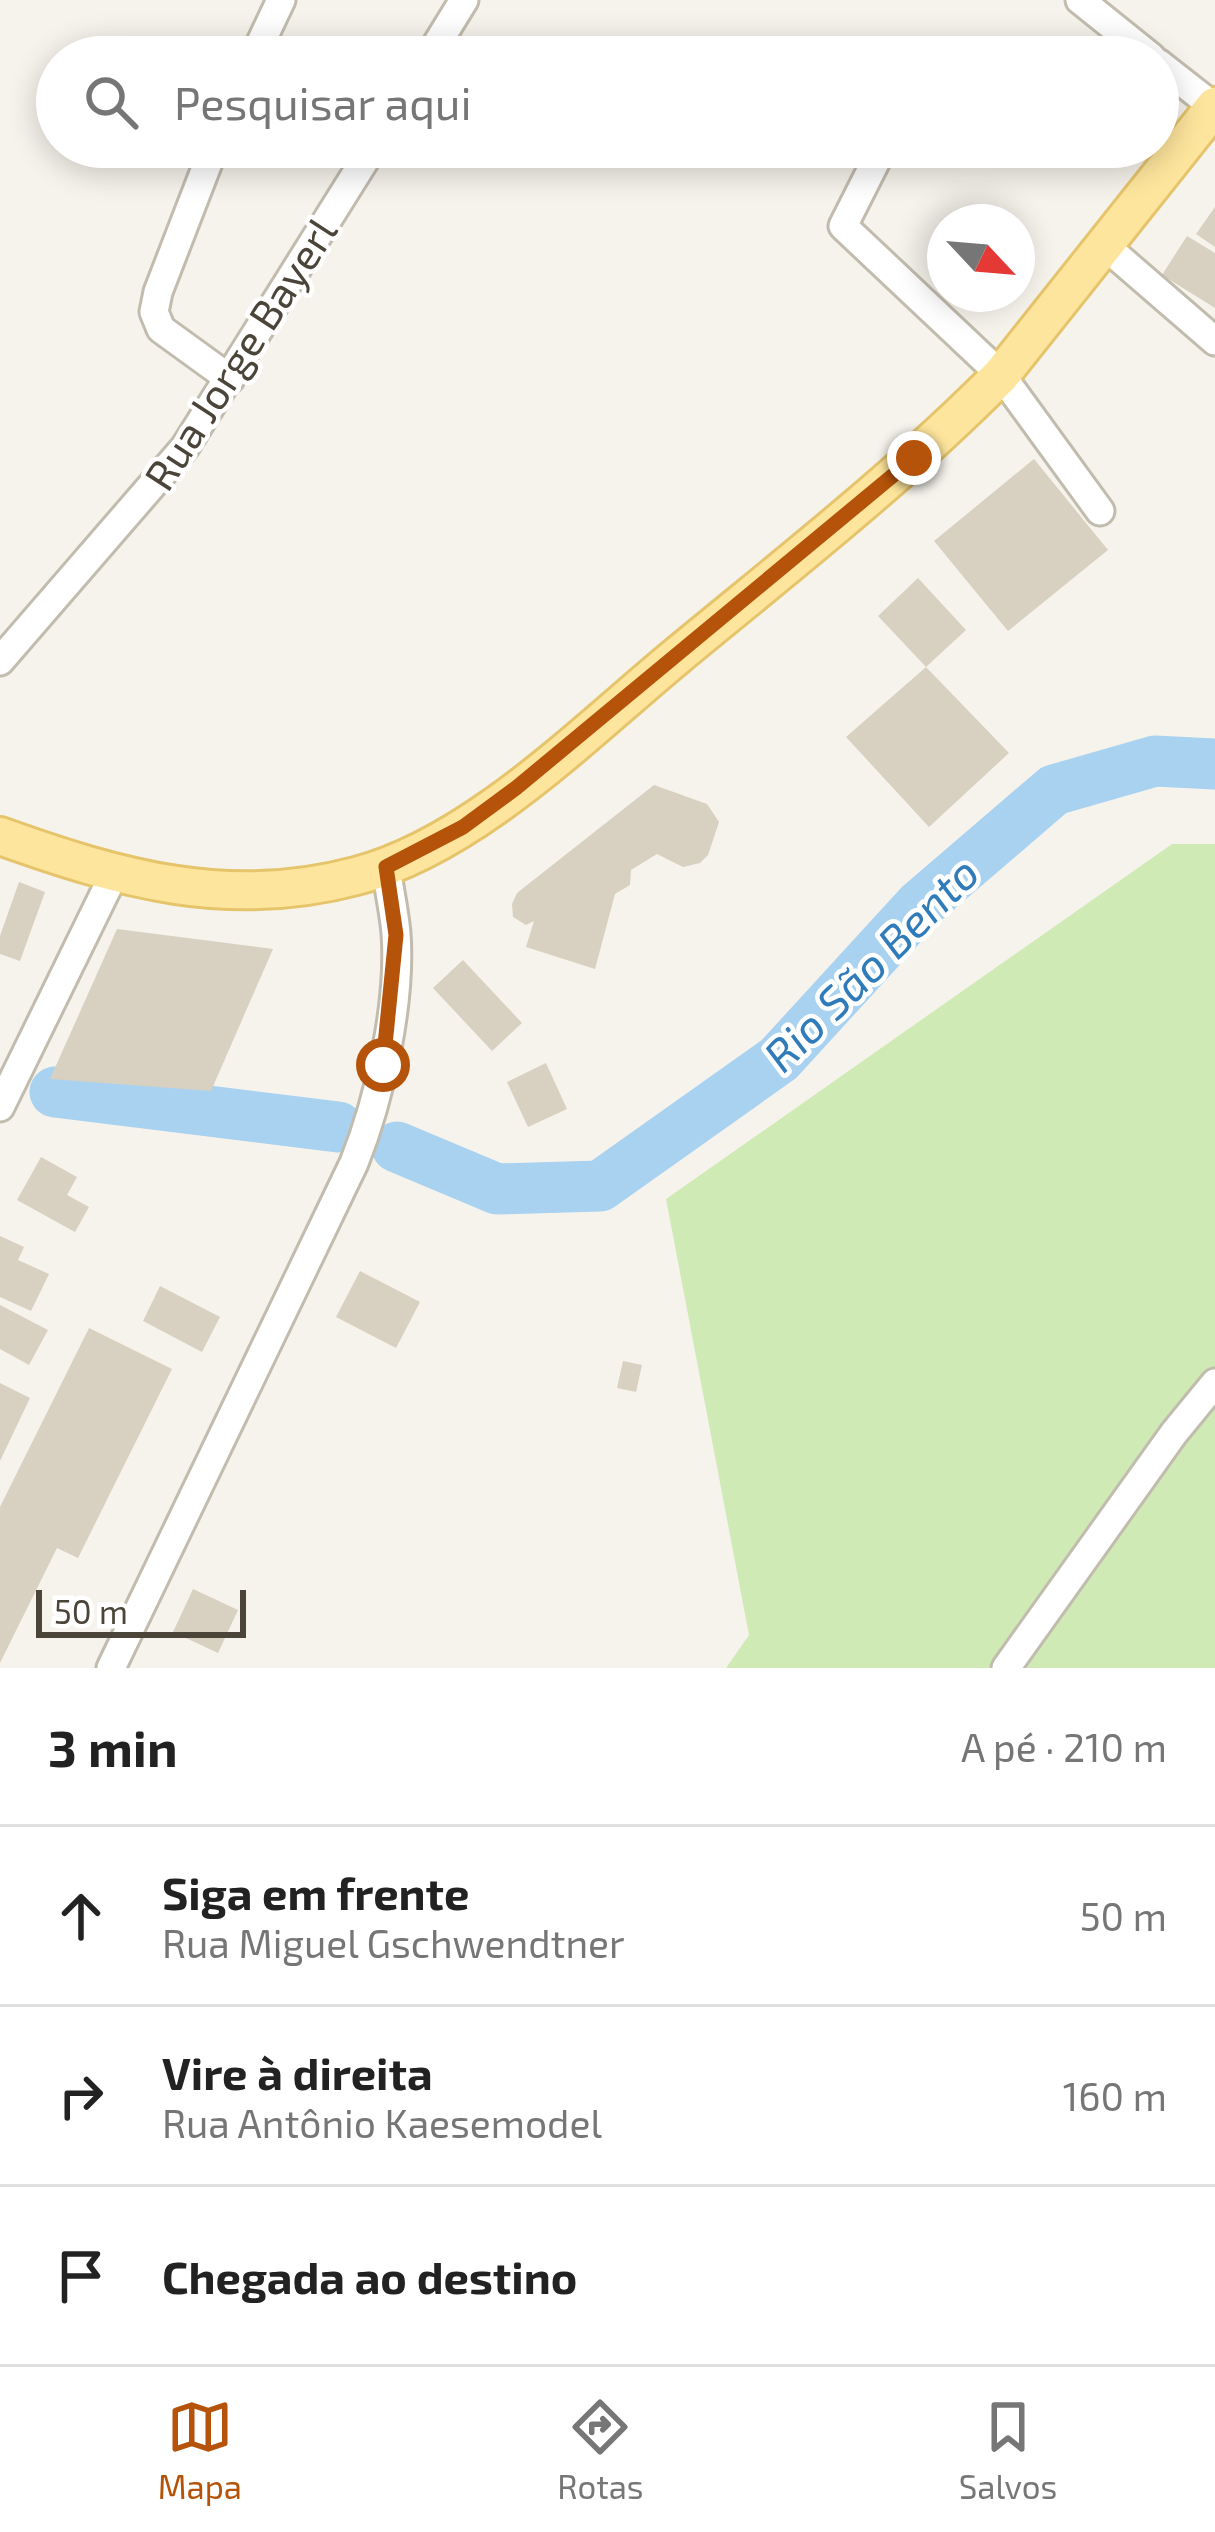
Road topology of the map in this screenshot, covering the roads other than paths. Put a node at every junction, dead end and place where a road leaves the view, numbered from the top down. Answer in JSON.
{"nodes":[{"id":1,"x":281,"y":0,"type":"edge"},
{"id":2,"x":464,"y":0,"type":"edge"},
{"id":3,"x":1080,"y":0,"type":"edge"},
{"id":4,"x":264,"y":36,"type":"edge"},
{"id":5,"x":441,"y":36,"type":"edge"},
{"id":6,"x":1125,"y":36,"type":"edge"},
{"id":7,"x":1179,"y":79,"type":"edge"},
{"id":8,"x":1214,"y":106,"type":"edge"},
{"id":9,"x":1179,"y":150,"type":"edge"},
{"id":10,"x":206,"y":168,"type":"edge"},
{"id":11,"x":360,"y":168,"type":"edge"},
{"id":12,"x":872,"y":168,"type":"edge"},
{"id":13,"x":1165,"y":168,"type":"edge"},
{"id":14,"x":1104,"y":245,"type":"junction"},
{"id":15,"x":1215,"y":341,"type":"edge"},
{"id":16,"x":1001,"y":375,"type":"junction"},
{"id":17,"x":230,"y":379,"type":"junction"},
{"id":18,"x":1100,"y":511,"type":"dead end"},
{"id":19,"x":0,"y":661,"type":"edge"},
{"id":20,"x":0,"y":836,"type":"edge"},
{"id":21,"x":386,"y":867,"type":"junction"},
{"id":22,"x":114,"y":874,"type":"junction"},
{"id":23,"x":0,"y":1107,"type":"edge"},
{"id":24,"x":1215,"y":1383,"type":"edge"},
{"id":25,"x":111,"y":1668,"type":"edge"},
{"id":26,"x":1006,"y":1668,"type":"edge"}],
"edges":[{"from":1,"to":4,"type":"street"},
{"from":2,"to":5,"type":"street"},
{"from":3,"to":6,"type":"street"},
{"from":7,"to":8,"type":"street"},
{"from":8,"to":9,"type":"main road"},
{"from":10,"to":17,"type":"street"},
{"from":11,"to":17,"type":"street","name":"Rua Jorge Bayerl"},
{"from":12,"to":16,"type":"street"},
{"from":13,"to":14,"type":"main road"},
{"from":14,"to":15,"type":"street"},
{"from":14,"to":16,"type":"main road"},
{"from":16,"to":18,"type":"street"},
{"from":16,"to":21,"type":"main road"},
{"from":17,"to":19,"type":"street","name":"Rua Jorge Bayerl"},
{"from":20,"to":22,"type":"main road"},
{"from":21,"to":22,"type":"main road"},
{"from":21,"to":25,"type":"street"},
{"from":22,"to":23,"type":"street"},
{"from":24,"to":26,"type":"street"}]}
